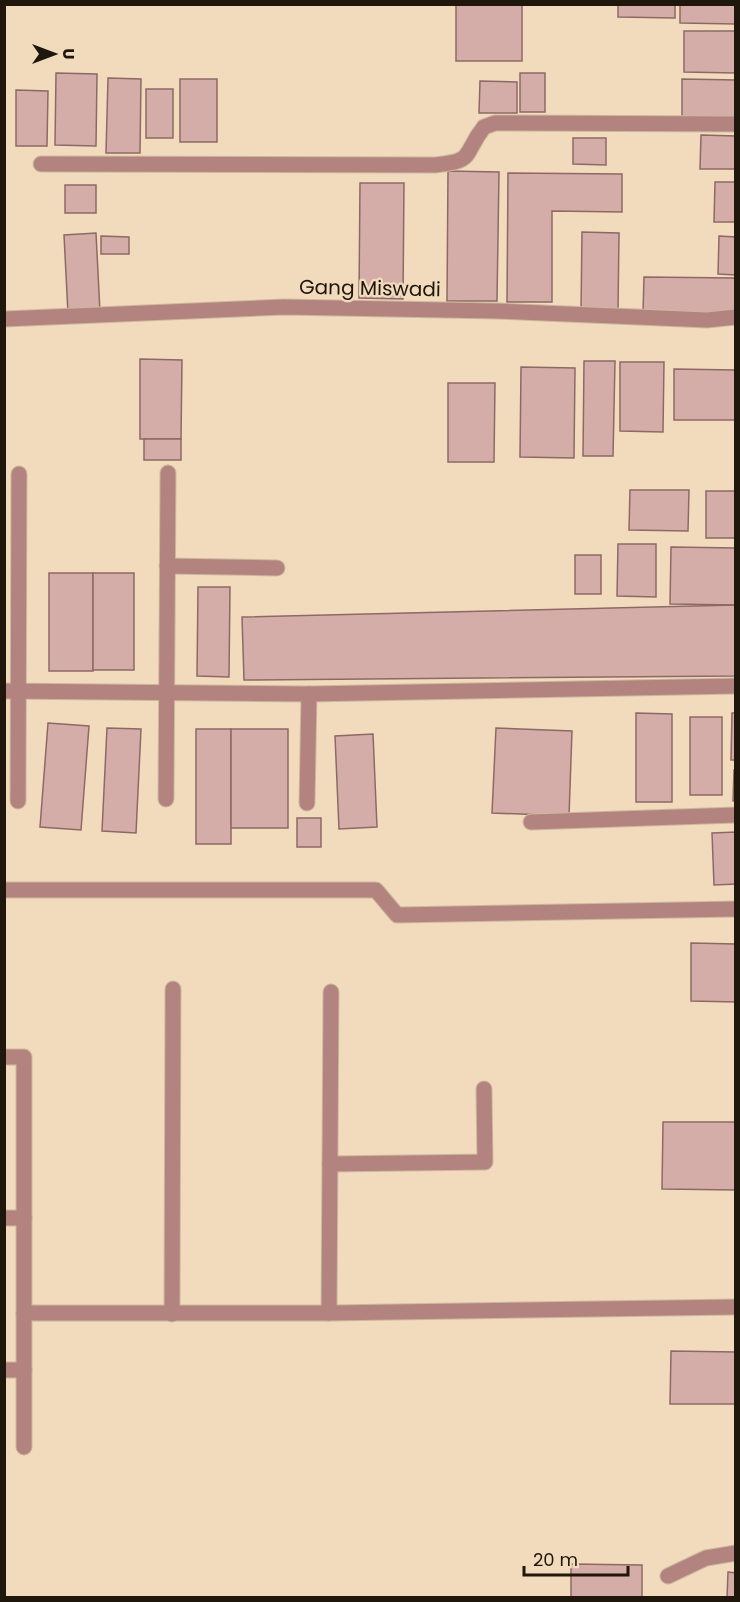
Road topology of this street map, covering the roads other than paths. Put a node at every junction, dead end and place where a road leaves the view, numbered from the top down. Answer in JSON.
{"nodes":[{"id":1,"x":735,"y":124,"type":"edge"},
{"id":2,"x":41,"y":164,"type":"dead end"},
{"id":3,"x":735,"y":317,"type":"edge"},
{"id":4,"x":4,"y":319,"type":"edge"},
{"id":5,"x":168,"y":472,"type":"dead end"},
{"id":6,"x":19,"y":474,"type":"dead end"},
{"id":7,"x":167,"y":566,"type":"junction"},
{"id":8,"x":277,"y":568,"type":"dead end"},
{"id":9,"x":735,"y":686,"type":"edge"},
{"id":10,"x":11,"y":691,"type":"edge"},
{"id":11,"x":167,"y":692,"type":"junction"},
{"id":12,"x":309,"y":694,"type":"junction"},
{"id":13,"x":166,"y":799,"type":"dead end"},
{"id":14,"x":18,"y":801,"type":"dead end"},
{"id":15,"x":307,"y":803,"type":"dead end"},
{"id":16,"x":735,"y":815,"type":"edge"},
{"id":17,"x":531,"y":822,"type":"dead end"},
{"id":18,"x":4,"y":890,"type":"edge"},
{"id":19,"x":735,"y":909,"type":"edge"},
{"id":20,"x":173,"y":990,"type":"dead end"},
{"id":21,"x":330,"y":992,"type":"dead end"},
{"id":22,"x":4,"y":1057,"type":"edge"},
{"id":23,"x":484,"y":1089,"type":"dead end"},
{"id":24,"x":330,"y":1164,"type":"junction"},
{"id":25,"x":4,"y":1218,"type":"edge"},
{"id":26,"x":24,"y":1218,"type":"junction"},
{"id":27,"x":735,"y":1307,"type":"edge"},
{"id":28,"x":24,"y":1313,"type":"junction"},
{"id":29,"x":329,"y":1313,"type":"junction"},
{"id":30,"x":172,"y":1314,"type":"junction"},
{"id":31,"x":4,"y":1370,"type":"edge"},
{"id":32,"x":24,"y":1370,"type":"junction"},
{"id":33,"x":24,"y":1447,"type":"dead end"},
{"id":34,"x":735,"y":1553,"type":"edge"},
{"id":35,"x":668,"y":1576,"type":"dead end"}],
"edges":[{"from":1,"to":2,"type":"street"},
{"from":3,"to":4,"type":"street","name":"Gang Miswadi"},
{"from":5,"to":7,"type":"street"},
{"from":6,"to":10,"type":"street"},
{"from":7,"to":8,"type":"street"},
{"from":7,"to":11,"type":"street"},
{"from":9,"to":12,"type":"street"},
{"from":10,"to":11,"type":"street"},
{"from":10,"to":14,"type":"street"},
{"from":11,"to":12,"type":"street"},
{"from":11,"to":13,"type":"street"},
{"from":12,"to":15,"type":"street"},
{"from":16,"to":17,"type":"street"},
{"from":18,"to":19,"type":"street"},
{"from":20,"to":30,"type":"street"},
{"from":21,"to":24,"type":"street"},
{"from":22,"to":26,"type":"street"},
{"from":23,"to":24,"type":"street"},
{"from":24,"to":29,"type":"street"},
{"from":25,"to":26,"type":"street"},
{"from":26,"to":28,"type":"street"},
{"from":27,"to":29,"type":"street"},
{"from":28,"to":30,"type":"street"},
{"from":28,"to":32,"type":"street"},
{"from":29,"to":30,"type":"street"},
{"from":31,"to":32,"type":"street"},
{"from":32,"to":33,"type":"street"},
{"from":34,"to":35,"type":"street"}]}
